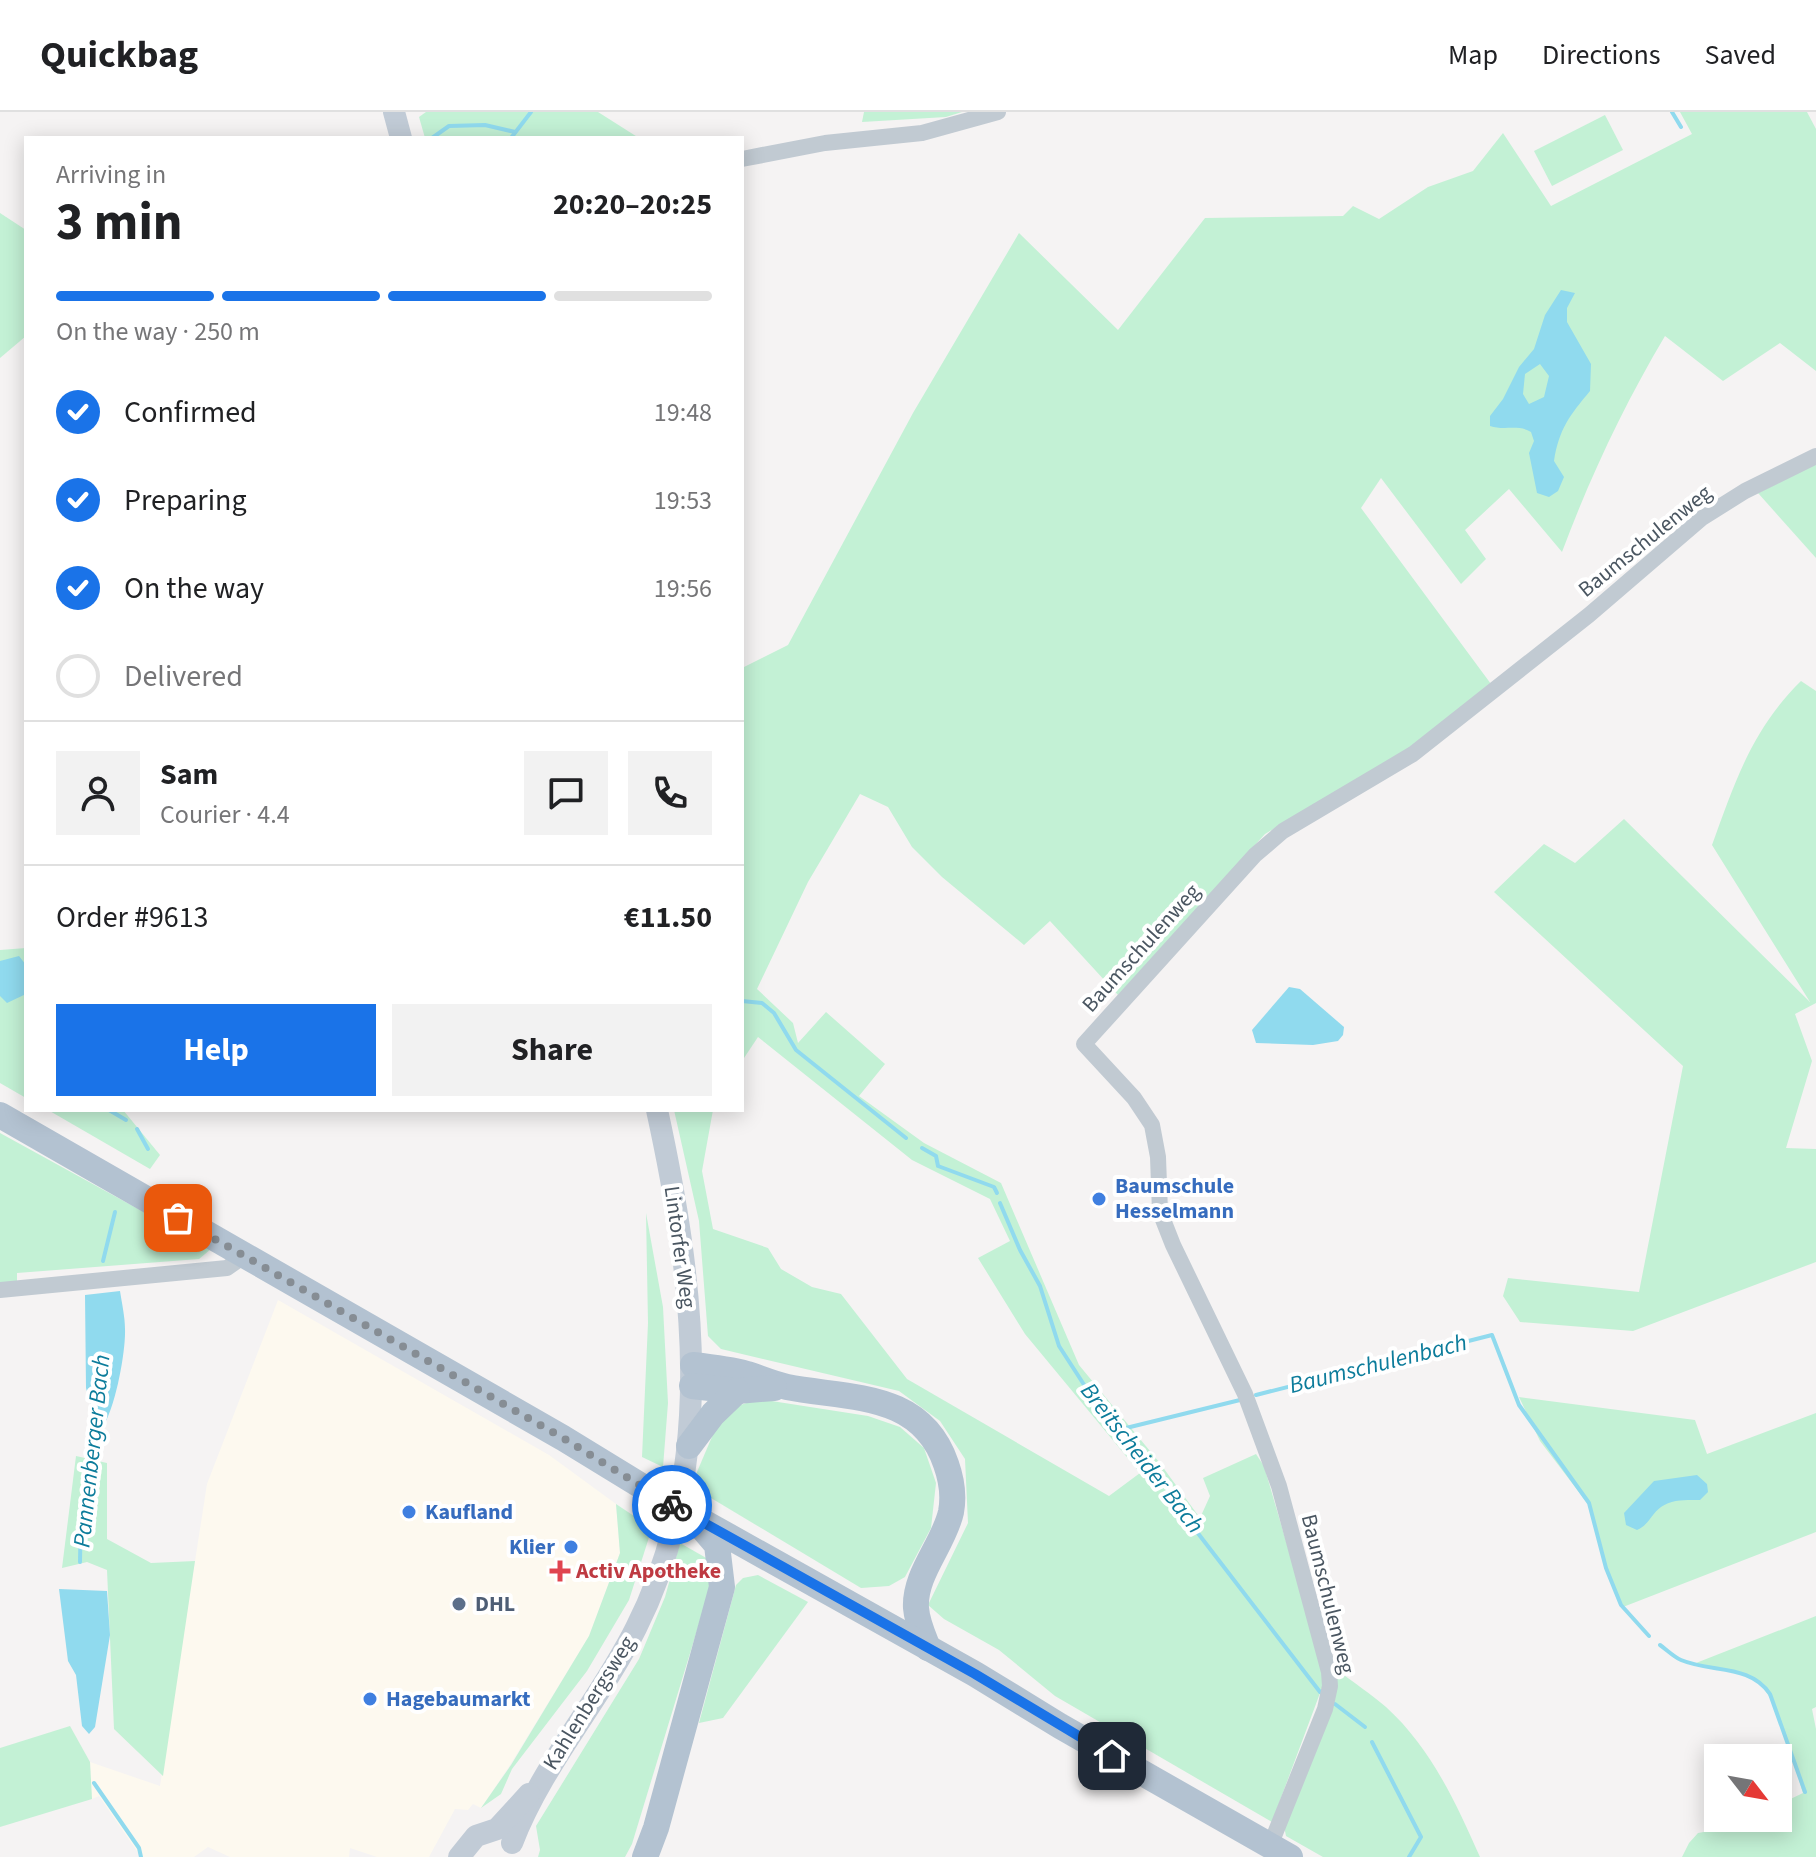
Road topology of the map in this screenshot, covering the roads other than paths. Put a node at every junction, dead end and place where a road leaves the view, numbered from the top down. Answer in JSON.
{"nodes":[{"id":1,"x":394,"y":112,"type":"edge"},
{"id":2,"x":998,"y":112,"type":"edge"},
{"id":3,"x":400,"y":136,"type":"edge"},
{"id":4,"x":744,"y":159,"type":"edge"},
{"id":5,"x":1816,"y":456,"type":"edge"},
{"id":6,"x":657,"y":1112,"type":"edge"},
{"id":7,"x":0,"y":1115,"type":"edge"},
{"id":8,"x":244,"y":1256,"type":"junction"},
{"id":9,"x":0,"y":1290,"type":"edge"},
{"id":10,"x":692,"y":1375,"type":"junction"},
{"id":11,"x":786,"y":1387,"type":"junction"},
{"id":12,"x":737,"y":1391,"type":"junction"},
{"id":13,"x":689,"y":1446,"type":"junction"},
{"id":14,"x":687,"y":1513,"type":"junction"},
{"id":15,"x":762,"y":1555,"type":"junction"},
{"id":16,"x":918,"y":1586,"type":"junction"},
{"id":17,"x":722,"y":1587,"type":"junction"},
{"id":18,"x":869,"y":1616,"type":"junction"},
{"id":19,"x":928,"y":1648,"type":"junction"},
{"id":20,"x":508,"y":1843,"type":"edge"},
{"id":21,"x":1280,"y":1851,"type":"edge"},
{"id":22,"x":459,"y":1857,"type":"edge"},
{"id":23,"x":645,"y":1857,"type":"edge"}],
"edges":[{"from":1,"to":3,"type":"main road"},
{"from":2,"to":4,"type":"street"},
{"from":5,"to":21,"type":"street","name":"Baumschulenweg"},
{"from":6,"to":10,"type":"main road","name":"Lintorfer Weg"},
{"from":7,"to":8,"type":"main road"},
{"from":8,"to":9,"type":"street"},
{"from":8,"to":14,"type":"main road","bridge":true},
{"from":10,"to":11,"type":"main road"},
{"from":10,"to":12,"type":"main road"},
{"from":10,"to":13,"type":"main road","name":"Kahlenbergsweg"},
{"from":11,"to":12,"type":"main road"},
{"from":11,"to":16,"type":"main road"},
{"from":12,"to":13,"type":"main road"},
{"from":13,"to":20,"type":"main road","name":"Kahlenbergsweg"},
{"from":14,"to":15,"type":"main road"},
{"from":14,"to":17,"type":"main road"},
{"from":15,"to":17,"type":"main road"},
{"from":15,"to":18,"type":"main road"},
{"from":16,"to":18,"type":"main road"},
{"from":16,"to":19,"type":"main road"},
{"from":17,"to":23,"type":"main road"},
{"from":18,"to":19,"type":"main road"},
{"from":19,"to":21,"type":"main road"},
{"from":20,"to":22,"type":"main road","name":"Kahlenbergsweg"}]}
